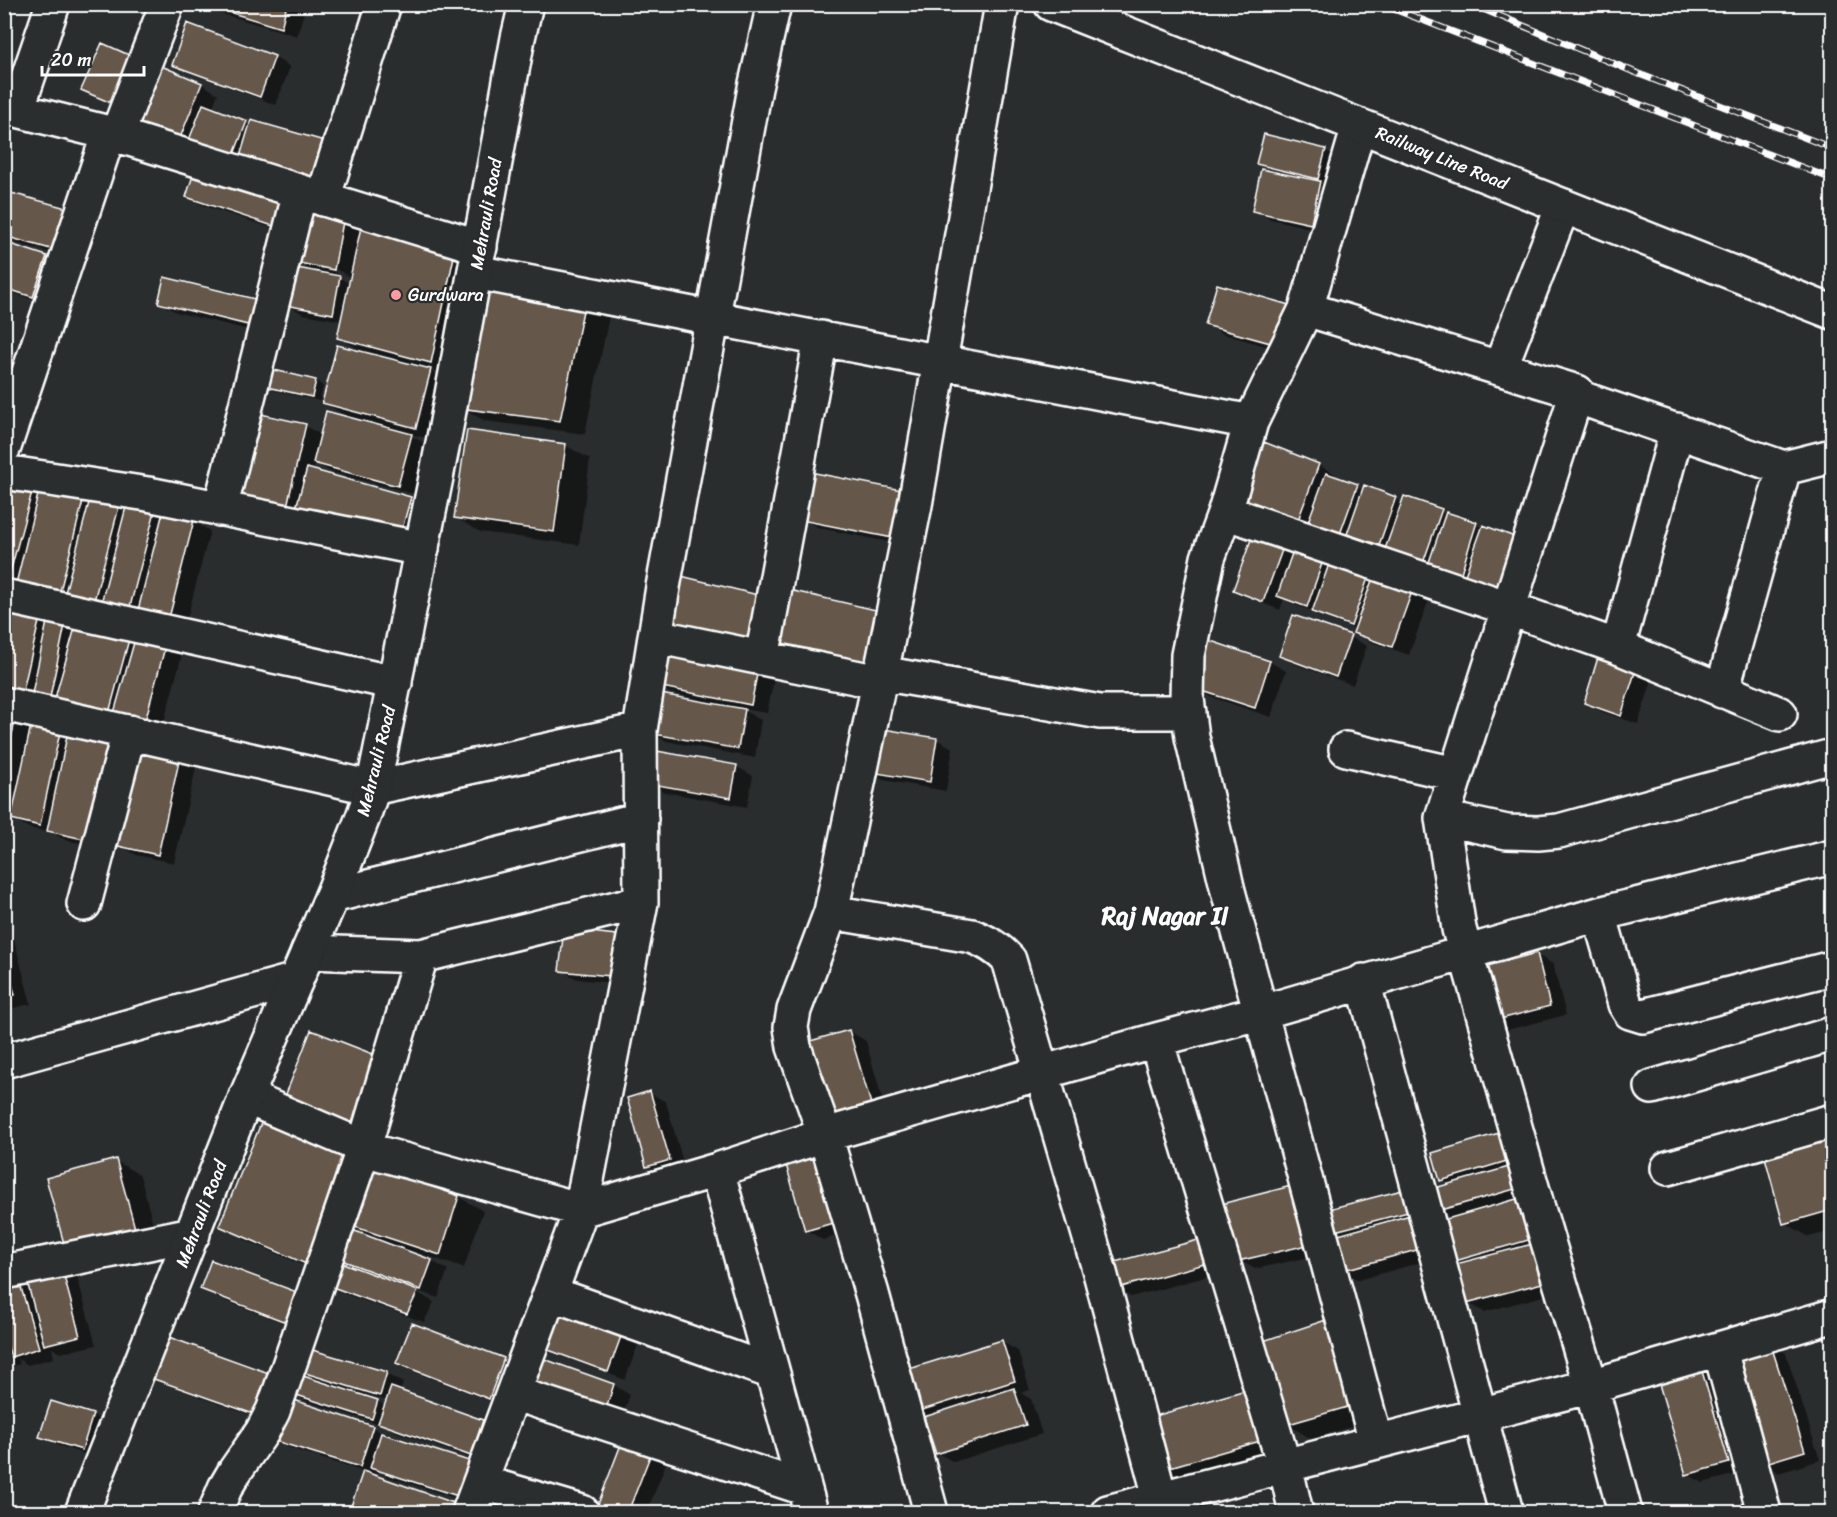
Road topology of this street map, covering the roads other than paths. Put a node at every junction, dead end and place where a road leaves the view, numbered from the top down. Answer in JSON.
{"nodes":[{"id":1,"x":53,"y":4,"type":"edge"},
{"id":2,"x":167,"y":4,"type":"edge"},
{"id":3,"x":384,"y":4,"type":"edge"},
{"id":4,"x":526,"y":4,"type":"edge"},
{"id":5,"x":774,"y":4,"type":"edge"},
{"id":6,"x":1002,"y":4,"type":"edge"},
{"id":7,"x":1050,"y":4,"type":"edge"},
{"id":8,"x":11,"y":110,"type":"edge"},
{"id":9,"x":1359,"y":126,"type":"junction"},
{"id":10,"x":113,"y":134,"type":"junction"},
{"id":11,"x":311,"y":195,"type":"junction"},
{"id":12,"x":1563,"y":206,"type":"junction"},
{"id":13,"x":477,"y":260,"type":"junction"},
{"id":14,"x":1306,"y":309,"type":"junction"},
{"id":15,"x":1833,"y":312,"type":"edge"},
{"id":16,"x":713,"y":317,"type":"junction"},
{"id":17,"x":821,"y":338,"type":"junction"},
{"id":18,"x":940,"y":362,"type":"junction"},
{"id":19,"x":1500,"y":368,"type":"junction"},
{"id":20,"x":1575,"y":396,"type":"junction"},
{"id":21,"x":1251,"y":422,"type":"junction"},
{"id":22,"x":1677,"y":430,"type":"junction"},
{"id":23,"x":4,"y":447,"type":"edge"},
{"id":24,"x":1833,"y":456,"type":"edge"},
{"id":25,"x":1784,"y":468,"type":"junction"},
{"id":26,"x":4,"y":472,"type":"edge"},
{"id":27,"x":220,"y":509,"type":"junction"},
{"id":28,"x":1225,"y":512,"type":"junction"},
{"id":29,"x":422,"y":549,"type":"junction"},
{"id":30,"x":4,"y":596,"type":"edge"},
{"id":31,"x":1508,"y":608,"type":"junction"},
{"id":32,"x":655,"y":636,"type":"junction"},
{"id":33,"x":1618,"y":647,"type":"junction"},
{"id":34,"x":762,"y":658,"type":"junction"},
{"id":35,"x":880,"y":678,"type":"junction"},
{"id":36,"x":395,"y":682,"type":"junction"},
{"id":37,"x":1722,"y":691,"type":"junction"},
{"id":38,"x":4,"y":704,"type":"edge"},
{"id":39,"x":1189,"y":712,"type":"junction"},
{"id":40,"x":1780,"y":714,"type":"dead end"},
{"id":41,"x":640,"y":730,"type":"junction"},
{"id":42,"x":129,"y":732,"type":"junction"},
{"id":43,"x":1346,"y":749,"type":"dead end"},
{"id":44,"x":1833,"y":756,"type":"edge"},
{"id":45,"x":1456,"y":774,"type":"junction"},
{"id":46,"x":373,"y":788,"type":"junction"},
{"id":47,"x":1442,"y":818,"type":"junction"},
{"id":48,"x":641,"y":819,"type":"junction"},
{"id":49,"x":1833,"y":857,"type":"edge"},
{"id":50,"x":332,"y":896,"type":"junction"},
{"id":51,"x":641,"y":903,"type":"junction"},
{"id":52,"x":84,"y":904,"type":"dead end"},
{"id":53,"x":831,"y":912,"type":"junction"},
{"id":54,"x":1599,"y":914,"type":"junction"},
{"id":55,"x":1466,"y":952,"type":"junction"},
{"id":56,"x":421,"y":956,"type":"junction"},
{"id":57,"x":302,"y":966,"type":"junction"},
{"id":58,"x":1833,"y":968,"type":"edge"},
{"id":59,"x":1363,"y":981,"type":"junction"},
{"id":60,"x":1262,"y":1012,"type":"junction"},
{"id":61,"x":1833,"y":1034,"type":"edge"},
{"id":62,"x":1156,"y":1040,"type":"junction"},
{"id":63,"x":4,"y":1061,"type":"edge"},
{"id":64,"x":1041,"y":1073,"type":"junction"},
{"id":65,"x":1652,"y":1087,"type":"dead end"},
{"id":66,"x":246,"y":1097,"type":"junction"},
{"id":67,"x":1833,"y":1121,"type":"edge"},
{"id":68,"x":825,"y":1135,"type":"junction"},
{"id":69,"x":364,"y":1147,"type":"junction"},
{"id":70,"x":1668,"y":1168,"type":"dead end"},
{"id":71,"x":717,"y":1170,"type":"junction"},
{"id":72,"x":581,"y":1210,"type":"junction"},
{"id":73,"x":193,"y":1234,"type":"junction"},
{"id":74,"x":4,"y":1272,"type":"edge"},
{"id":75,"x":550,"y":1293,"type":"junction"},
{"id":76,"x":1833,"y":1316,"type":"edge"},
{"id":77,"x":1720,"y":1350,"type":"junction"},
{"id":78,"x":772,"y":1372,"type":"junction"},
{"id":79,"x":1591,"y":1386,"type":"junction"},
{"id":80,"x":513,"y":1394,"type":"junction"},
{"id":81,"x":1480,"y":1415,"type":"junction"},
{"id":82,"x":1376,"y":1442,"type":"junction"},
{"id":83,"x":1284,"y":1467,"type":"junction"},
{"id":84,"x":480,"y":1482,"type":"junction"},
{"id":85,"x":807,"y":1500,"type":"edge"},
{"id":86,"x":1162,"y":1506,"type":"edge"},
{"id":87,"x":82,"y":1512,"type":"edge"},
{"id":88,"x":215,"y":1512,"type":"edge"},
{"id":89,"x":469,"y":1512,"type":"edge"},
{"id":90,"x":582,"y":1512,"type":"edge"},
{"id":91,"x":931,"y":1512,"type":"edge"},
{"id":92,"x":1108,"y":1512,"type":"edge"},
{"id":93,"x":1296,"y":1512,"type":"edge"},
{"id":94,"x":1506,"y":1512,"type":"edge"},
{"id":95,"x":1625,"y":1512,"type":"edge"},
{"id":96,"x":1764,"y":1512,"type":"edge"}],
"edges":[{"from":1,"to":8,"type":"street"},
{"from":2,"to":10,"type":"street"},
{"from":3,"to":11,"type":"street"},
{"from":4,"to":13,"type":"street","name":"Mehrauli Road"},
{"from":5,"to":16,"type":"street"},
{"from":6,"to":18,"type":"street"},
{"from":7,"to":9,"type":"street","name":"Railway Line Road"},
{"from":8,"to":10,"type":"street"},
{"from":9,"to":12,"type":"street","name":"Railway Line Road"},
{"from":9,"to":14,"type":"street"},
{"from":10,"to":11,"type":"street"},
{"from":10,"to":23,"type":"street"},
{"from":11,"to":13,"type":"street"},
{"from":11,"to":27,"type":"street"},
{"from":12,"to":15,"type":"street","name":"Railway Line Road"},
{"from":12,"to":19,"type":"street"},
{"from":13,"to":16,"type":"street"},
{"from":13,"to":29,"type":"street","name":"Mehrauli Road"},
{"from":14,"to":19,"type":"street"},
{"from":14,"to":21,"type":"street"},
{"from":16,"to":17,"type":"street"},
{"from":16,"to":32,"type":"street"},
{"from":17,"to":18,"type":"street"},
{"from":17,"to":34,"type":"street"},
{"from":18,"to":21,"type":"street"},
{"from":18,"to":35,"type":"street"},
{"from":19,"to":20,"type":"street"},
{"from":20,"to":22,"type":"street"},
{"from":20,"to":31,"type":"street"},
{"from":21,"to":28,"type":"street"},
{"from":22,"to":25,"type":"street"},
{"from":22,"to":33,"type":"street"},
{"from":24,"to":25,"type":"street"},
{"from":25,"to":37,"type":"street"},
{"from":26,"to":27,"type":"street"},
{"from":27,"to":29,"type":"street"},
{"from":28,"to":31,"type":"street"},
{"from":28,"to":39,"type":"street"},
{"from":29,"to":36,"type":"street","name":"Mehrauli Road"},
{"from":30,"to":36,"type":"street"},
{"from":31,"to":33,"type":"street"},
{"from":31,"to":45,"type":"street"},
{"from":32,"to":34,"type":"street"},
{"from":32,"to":41,"type":"street"},
{"from":33,"to":37,"type":"street"},
{"from":34,"to":35,"type":"street"},
{"from":35,"to":39,"type":"street"},
{"from":35,"to":53,"type":"street"},
{"from":36,"to":46,"type":"street","name":"Mehrauli Road"},
{"from":37,"to":40,"type":"street"},
{"from":38,"to":42,"type":"street"},
{"from":39,"to":60,"type":"street"},
{"from":41,"to":46,"type":"street"},
{"from":41,"to":48,"type":"street"},
{"from":42,"to":46,"type":"street"},
{"from":42,"to":52,"type":"street"},
{"from":43,"to":45,"type":"street"},
{"from":44,"to":47,"type":"street"},
{"from":45,"to":47,"type":"street"},
{"from":46,"to":50,"type":"street","name":"Mehrauli Road"},
{"from":47,"to":55,"type":"street"},
{"from":48,"to":50,"type":"street"},
{"from":48,"to":51,"type":"street"},
{"from":49,"to":54,"type":"street"},
{"from":50,"to":57,"type":"street","name":"Mehrauli Road"},
{"from":51,"to":56,"type":"street"},
{"from":51,"to":72,"type":"street"},
{"from":53,"to":64,"type":"street"},
{"from":53,"to":68,"type":"street"},
{"from":54,"to":55,"type":"street"},
{"from":54,"to":58,"type":"street"},
{"from":55,"to":59,"type":"street"},
{"from":55,"to":79,"type":"street"},
{"from":56,"to":57,"type":"street"},
{"from":56,"to":69,"type":"street"},
{"from":57,"to":63,"type":"street"},
{"from":57,"to":66,"type":"street","name":"Mehrauli Road"},
{"from":59,"to":60,"type":"street"},
{"from":59,"to":81,"type":"street"},
{"from":60,"to":62,"type":"street"},
{"from":60,"to":82,"type":"street"},
{"from":61,"to":65,"type":"street"},
{"from":62,"to":64,"type":"street"},
{"from":62,"to":83,"type":"street"},
{"from":64,"to":68,"type":"street"},
{"from":64,"to":86,"type":"street"},
{"from":66,"to":69,"type":"street"},
{"from":66,"to":73,"type":"street","name":"Mehrauli Road"},
{"from":67,"to":70,"type":"street"},
{"from":68,"to":71,"type":"street"},
{"from":68,"to":91,"type":"street"},
{"from":69,"to":72,"type":"street"},
{"from":69,"to":88,"type":"street"},
{"from":71,"to":72,"type":"street"},
{"from":71,"to":78,"type":"street"},
{"from":72,"to":75,"type":"street"},
{"from":73,"to":74,"type":"street"},
{"from":73,"to":87,"type":"street","name":"Mehrauli Road"},
{"from":75,"to":78,"type":"street"},
{"from":75,"to":80,"type":"street"},
{"from":76,"to":77,"type":"street"},
{"from":77,"to":79,"type":"street"},
{"from":77,"to":96,"type":"street"},
{"from":78,"to":85,"type":"street"},
{"from":79,"to":81,"type":"street"},
{"from":79,"to":95,"type":"street"},
{"from":80,"to":84,"type":"street"},
{"from":80,"to":85,"type":"street"},
{"from":81,"to":82,"type":"street"},
{"from":81,"to":94,"type":"street"},
{"from":82,"to":83,"type":"street"},
{"from":83,"to":86,"type":"street"},
{"from":83,"to":93,"type":"street"},
{"from":84,"to":89,"type":"street"},
{"from":84,"to":90,"type":"street"},
{"from":86,"to":92,"type":"street"}]}
